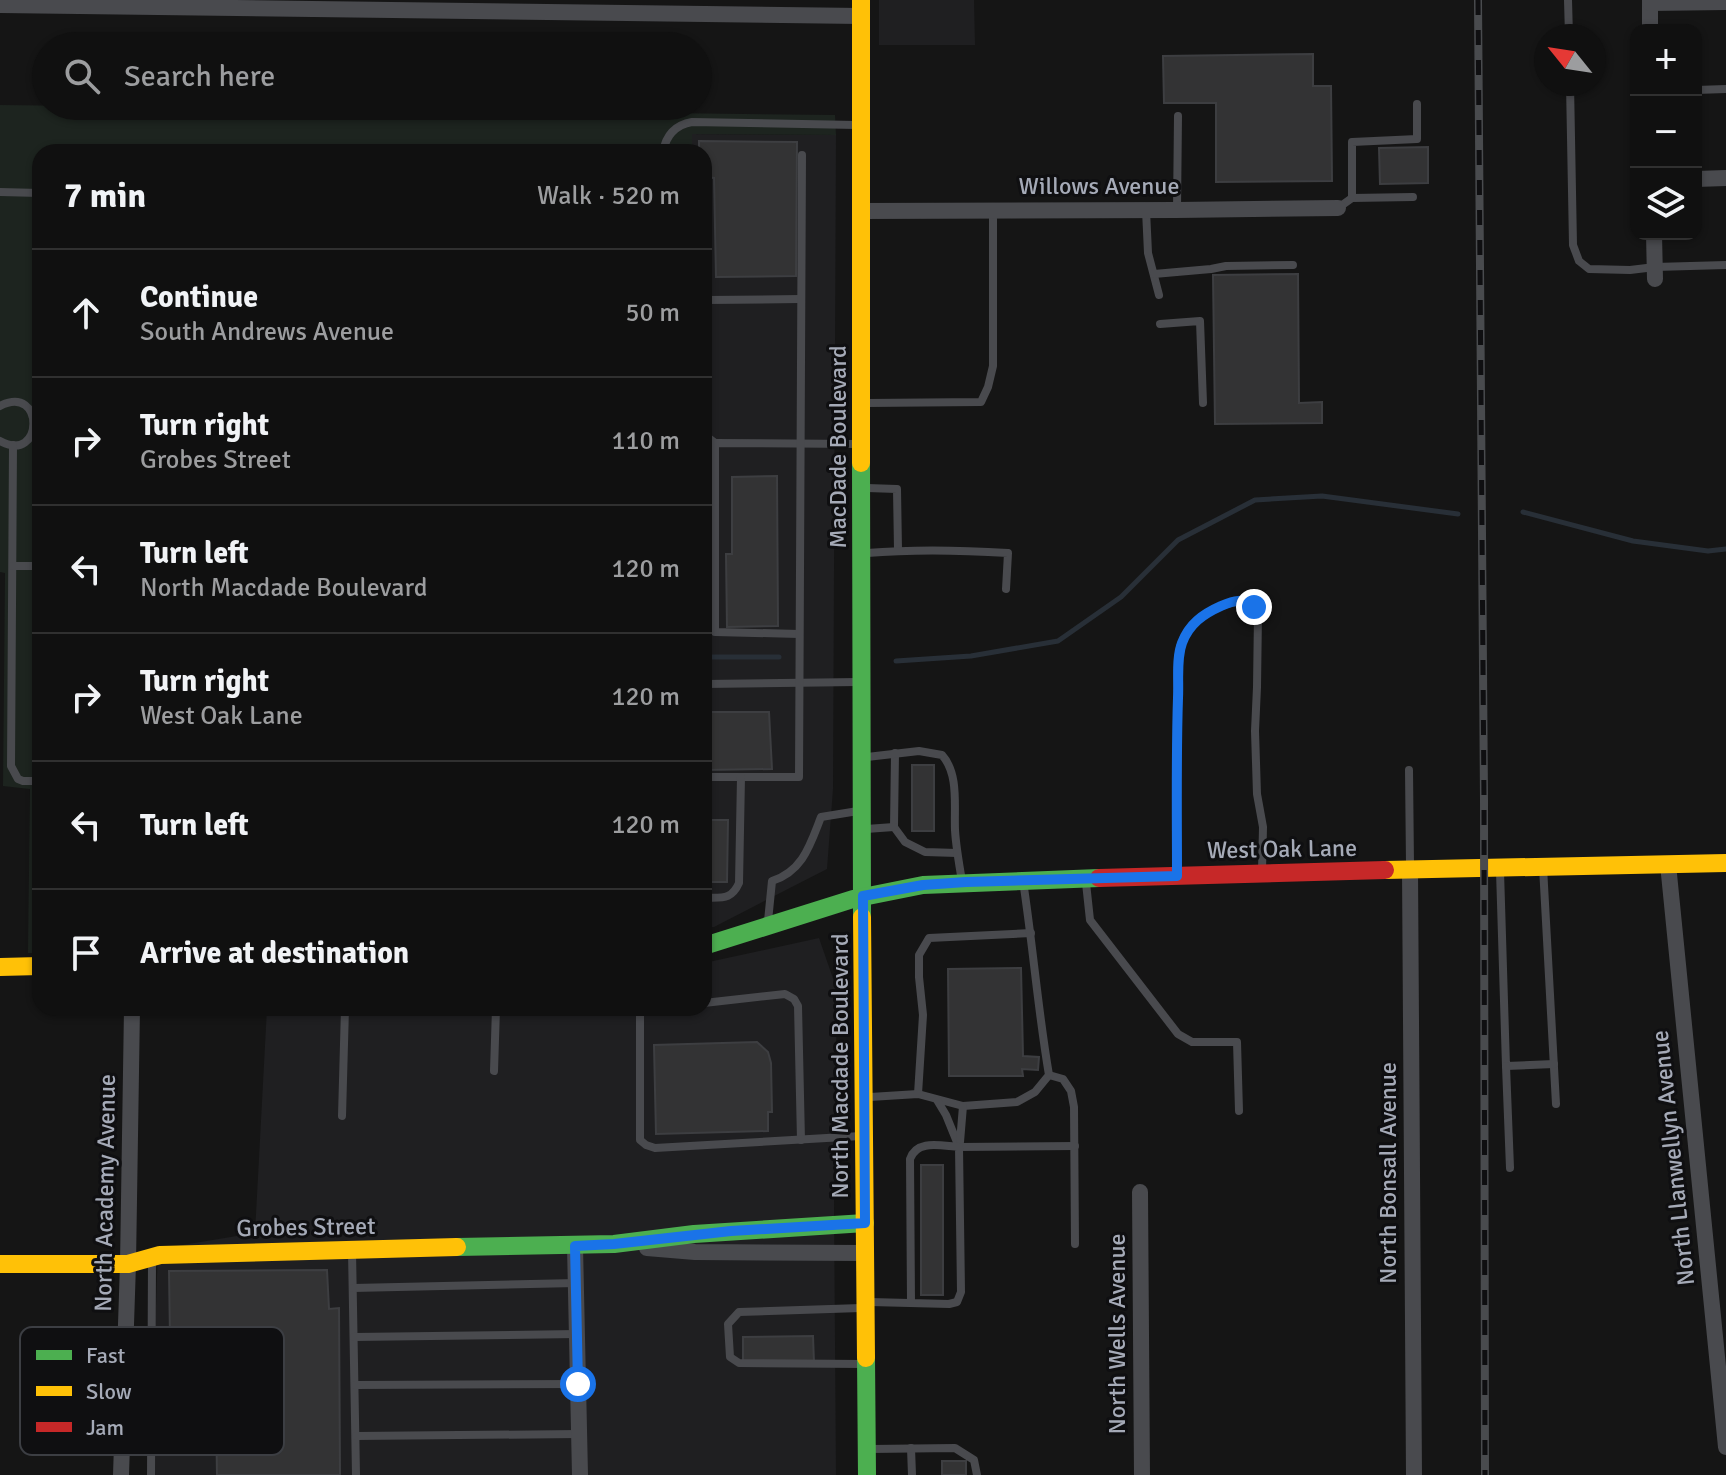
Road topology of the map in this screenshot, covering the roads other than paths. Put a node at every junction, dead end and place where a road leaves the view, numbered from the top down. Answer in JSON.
{"nodes":[{"id":1,"x":1568,"y":0,"type":"edge"},
{"id":2,"x":1650,"y":2,"type":"edge"},
{"id":3,"x":1726,"y":2,"type":"edge"},
{"id":4,"x":0,"y":5,"type":"edge"},
{"id":5,"x":861,"y":8,"type":"edge"},
{"id":6,"x":1569,"y":24,"type":"edge"},
{"id":7,"x":1650,"y":24,"type":"edge"},
{"id":8,"x":1726,"y":89,"type":"edge"},
{"id":9,"x":1702,"y":90,"type":"edge"},
{"id":10,"x":1570,"y":96,"type":"edge"},
{"id":11,"x":1417,"y":104,"type":"dead end"},
{"id":12,"x":1178,"y":116,"type":"dead end"},
{"id":13,"x":861,"y":125,"type":"junction"},
{"id":14,"x":665,"y":144,"type":"edge"},
{"id":15,"x":802,"y":155,"type":"dead end"},
{"id":16,"x":1726,"y":178,"type":"edge"},
{"id":17,"x":1702,"y":179,"type":"edge"},
{"id":18,"x":0,"y":192,"type":"edge"},
{"id":19,"x":32,"y":193,"type":"edge"},
{"id":20,"x":1413,"y":197,"type":"dead end"},
{"id":21,"x":1352,"y":198,"type":"junction"},
{"id":22,"x":1338,"y":208,"type":"joint"},
{"id":23,"x":993,"y":210,"type":"junction"},
{"id":24,"x":1146,"y":210,"type":"junction"},
{"id":25,"x":1177,"y":210,"type":"junction"},
{"id":26,"x":861,"y":211,"type":"junction"},
{"id":27,"x":1654,"y":240,"type":"edge"},
{"id":28,"x":1293,"y":265,"type":"dead end"},
{"id":29,"x":1726,"y":265,"type":"edge"},
{"id":30,"x":1655,"y":273,"type":"junction"},
{"id":31,"x":1154,"y":274,"type":"junction"},
{"id":32,"x":1159,"y":295,"type":"dead end"},
{"id":33,"x":800,"y":299,"type":"junction"},
{"id":34,"x":712,"y":300,"type":"edge"},
{"id":35,"x":1160,"y":324,"type":"dead end"},
{"id":36,"x":862,"y":403,"type":"junction"},
{"id":37,"x":1203,"y":403,"type":"dead end"},
{"id":38,"x":0,"y":406,"type":"edge"},
{"id":39,"x":32,"y":413,"type":"edge"},
{"id":40,"x":32,"y":433,"type":"edge"},
{"id":41,"x":0,"y":441,"type":"edge"},
{"id":42,"x":712,"y":441,"type":"edge"},
{"id":43,"x":715,"y":443,"type":"junction"},
{"id":44,"x":799,"y":444,"type":"junction"},
{"id":45,"x":862,"y":444,"type":"junction"},
{"id":46,"x":13,"y":445,"type":"junction"},
{"id":47,"x":862,"y":488,"type":"junction"},
{"id":48,"x":898,"y":550,"type":"junction"},
{"id":49,"x":863,"y":554,"type":"junction"},
{"id":50,"x":13,"y":566,"type":"junction"},
{"id":51,"x":32,"y":566,"type":"edge"},
{"id":52,"x":1006,"y":589,"type":"dead end"},
{"id":53,"x":799,"y":634,"type":"junction"},
{"id":54,"x":863,"y":682,"type":"junction"},
{"id":55,"x":799,"y":683,"type":"junction"},
{"id":56,"x":712,"y":684,"type":"edge"},
{"id":57,"x":895,"y":753,"type":"junction"},
{"id":58,"x":863,"y":758,"type":"junction"},
{"id":59,"x":1409,"y":770,"type":"dead end"},
{"id":60,"x":712,"y":777,"type":"edge"},
{"id":61,"x":741,"y":777,"type":"junction"},
{"id":62,"x":32,"y":781,"type":"edge"},
{"id":63,"x":863,"y":820,"type":"junction"},
{"id":64,"x":894,"y":827,"type":"junction"},
{"id":65,"x":957,"y":853,"type":"junction"},
{"id":66,"x":1726,"y":863,"type":"edge"},
{"id":67,"x":1668,"y":864,"type":"junction"},
{"id":68,"x":1543,"y":866,"type":"junction"},
{"id":69,"x":1500,"y":867,"type":"junction"},
{"id":70,"x":1410,"y":870,"type":"junction"},
{"id":71,"x":1262,"y":873,"type":"junction"},
{"id":72,"x":1177,"y":876,"type":"junction"},
{"id":73,"x":1086,"y":878,"type":"junction"},
{"id":74,"x":1023,"y":880,"type":"junction"},
{"id":75,"x":962,"y":882,"type":"junction"},
{"id":76,"x":863,"y":896,"type":"junction"},
{"id":77,"x":712,"y":898,"type":"edge"},
{"id":78,"x":767,"y":926,"type":"junction"},
{"id":79,"x":1031,"y":933,"type":"junction"},
{"id":80,"x":712,"y":943,"type":"edge"},
{"id":81,"x":32,"y":966,"type":"edge"},
{"id":82,"x":0,"y":967,"type":"edge"},
{"id":83,"x":712,"y":1002,"type":"edge"},
{"id":84,"x":132,"y":1016,"type":"edge"},
{"id":85,"x":345,"y":1016,"type":"edge"},
{"id":86,"x":496,"y":1016,"type":"edge"},
{"id":87,"x":640,"y":1016,"type":"edge"},
{"id":88,"x":1554,"y":1064,"type":"junction"},
{"id":89,"x":1506,"y":1066,"type":"junction"},
{"id":90,"x":494,"y":1071,"type":"dead end"},
{"id":91,"x":1049,"y":1075,"type":"junction"},
{"id":92,"x":918,"y":1094,"type":"junction"},
{"id":93,"x":865,"y":1098,"type":"junction"},
{"id":94,"x":937,"y":1100,"type":"junction"},
{"id":95,"x":1556,"y":1104,"type":"dead end"},
{"id":96,"x":963,"y":1106,"type":"junction"},
{"id":97,"x":1239,"y":1111,"type":"dead end"},
{"id":98,"x":342,"y":1116,"type":"dead end"},
{"id":99,"x":865,"y":1136,"type":"junction"},
{"id":100,"x":801,"y":1140,"type":"junction"},
{"id":101,"x":1075,"y":1146,"type":"junction"},
{"id":102,"x":959,"y":1147,"type":"junction"},
{"id":103,"x":1510,"y":1168,"type":"dead end"},
{"id":104,"x":1140,"y":1192,"type":"dead end"},
{"id":105,"x":865,"y":1223,"type":"junction"},
{"id":106,"x":614,"y":1244,"type":"junction"},
{"id":107,"x":1075,"y":1244,"type":"dead end"},
{"id":108,"x":575,"y":1246,"type":"junction"},
{"id":109,"x":352,"y":1250,"type":"junction"},
{"id":110,"x":866,"y":1253,"type":"junction"},
{"id":111,"x":152,"y":1257,"type":"junction"},
{"id":112,"x":0,"y":1264,"type":"edge"},
{"id":113,"x":128,"y":1264,"type":"junction"},
{"id":114,"x":576,"y":1283,"type":"junction"},
{"id":115,"x":353,"y":1288,"type":"junction"},
{"id":116,"x":911,"y":1302,"type":"junction"},
{"id":117,"x":866,"y":1305,"type":"junction"},
{"id":118,"x":126,"y":1327,"type":"edge"},
{"id":119,"x":152,"y":1327,"type":"edge"},
{"id":120,"x":577,"y":1334,"type":"junction"},
{"id":121,"x":354,"y":1337,"type":"junction"},
{"id":122,"x":867,"y":1364,"type":"junction"},
{"id":123,"x":578,"y":1384,"type":"junction"},
{"id":124,"x":355,"y":1385,"type":"junction"},
{"id":125,"x":579,"y":1434,"type":"junction"},
{"id":126,"x":356,"y":1436,"type":"junction"},
{"id":127,"x":1726,"y":1447,"type":"edge"},
{"id":128,"x":911,"y":1448,"type":"junction"},
{"id":129,"x":867,"y":1449,"type":"junction"},
{"id":130,"x":122,"y":1455,"type":"edge"},
{"id":131,"x":151,"y":1455,"type":"edge"},
{"id":132,"x":121,"y":1475,"type":"edge"},
{"id":133,"x":151,"y":1475,"type":"edge"},
{"id":134,"x":356,"y":1475,"type":"edge"},
{"id":135,"x":580,"y":1475,"type":"edge"},
{"id":136,"x":867,"y":1475,"type":"edge"},
{"id":137,"x":912,"y":1475,"type":"edge"},
{"id":138,"x":977,"y":1475,"type":"edge"},
{"id":139,"x":1142,"y":1475,"type":"edge"},
{"id":140,"x":1414,"y":1475,"type":"edge"}],
"edges":[{"from":1,"to":6,"type":"lane"},
{"from":2,"to":3,"type":"street"},
{"from":2,"to":7,"type":"street"},
{"from":4,"to":5,"type":"street"},
{"from":5,"to":13,"type":"main road"},
{"from":8,"to":9,"type":"lane"},
{"from":10,"to":30,"type":"lane"},
{"from":11,"to":21,"type":"lane"},
{"from":12,"to":25,"type":"lane"},
{"from":13,"to":14,"type":"lane"},
{"from":13,"to":26,"type":"main road"},
{"from":15,"to":33,"type":"lane"},
{"from":16,"to":17,"type":"street"},
{"from":18,"to":19,"type":"lane"},
{"from":20,"to":21,"type":"lane"},
{"from":21,"to":22,"type":"lane"},
{"from":22,"to":25,"type":"street","name":"Willows Avenue"},
{"from":23,"to":24,"type":"street","name":"Willows Avenue"},
{"from":23,"to":26,"type":"street","name":"Willows Avenue"},
{"from":23,"to":36,"type":"lane"},
{"from":24,"to":25,"type":"street","name":"Willows Avenue"},
{"from":24,"to":31,"type":"lane"},
{"from":26,"to":36,"type":"main road","name":"MacDade Boulevard"},
{"from":27,"to":30,"type":"street"},
{"from":28,"to":31,"type":"lane"},
{"from":29,"to":30,"type":"lane"},
{"from":31,"to":32,"type":"lane"},
{"from":33,"to":34,"type":"lane"},
{"from":33,"to":44,"type":"lane"},
{"from":35,"to":37,"type":"lane"},
{"from":36,"to":45,"type":"main road","name":"MacDade Boulevard"},
{"from":38,"to":39,"type":"lane"},
{"from":40,"to":46,"type":"lane"},
{"from":41,"to":46,"type":"lane"},
{"from":42,"to":43,"type":"lane"},
{"from":43,"to":44,"type":"lane"},
{"from":43,"to":53,"type":"lane"},
{"from":44,"to":45,"type":"lane"},
{"from":44,"to":53,"type":"lane"},
{"from":45,"to":47,"type":"main road","name":"MacDade Boulevard"},
{"from":46,"to":50,"type":"lane"},
{"from":47,"to":48,"type":"lane"},
{"from":47,"to":49,"type":"main road","name":"MacDade Boulevard"},
{"from":48,"to":49,"type":"lane"},
{"from":48,"to":52,"type":"lane"},
{"from":49,"to":54,"type":"main road","name":"MacDade Boulevard"},
{"from":50,"to":51,"type":"lane"},
{"from":50,"to":62,"type":"lane"},
{"from":53,"to":55,"type":"lane"},
{"from":54,"to":55,"type":"lane"},
{"from":54,"to":58,"type":"main road"},
{"from":55,"to":56,"type":"lane"},
{"from":55,"to":61,"type":"lane"},
{"from":57,"to":58,"type":"lane"},
{"from":57,"to":64,"type":"lane"},
{"from":57,"to":65,"type":"lane"},
{"from":58,"to":63,"type":"main road"},
{"from":59,"to":70,"type":"lane"},
{"from":60,"to":61,"type":"lane"},
{"from":61,"to":77,"type":"lane"},
{"from":63,"to":64,"type":"lane"},
{"from":63,"to":76,"type":"main road"},
{"from":63,"to":78,"type":"lane"},
{"from":64,"to":65,"type":"lane"},
{"from":65,"to":75,"type":"lane"},
{"from":66,"to":67,"type":"main road","name":"West Oak Lane"},
{"from":67,"to":68,"type":"main road","name":"West Oak Lane"},
{"from":67,"to":127,"type":"street","name":"North Llanwellyn Avenue"},
{"from":68,"to":69,"type":"main road","name":"West Oak Lane"},
{"from":68,"to":88,"type":"lane"},
{"from":69,"to":70,"type":"main road","name":"West Oak Lane"},
{"from":69,"to":89,"type":"lane"},
{"from":70,"to":71,"type":"main road","name":"West Oak Lane"},
{"from":70,"to":140,"type":"street","name":"North Bonsall Avenue"},
{"from":71,"to":72,"type":"main road","name":"West Oak Lane"},
{"from":71,"to":72,"type":"lane"},
{"from":72,"to":73,"type":"main road","name":"West Oak Lane"},
{"from":73,"to":74,"type":"main road","name":"West Oak Lane"},
{"from":73,"to":97,"type":"lane"},
{"from":74,"to":75,"type":"main road","name":"West Oak Lane"},
{"from":74,"to":79,"type":"lane"},
{"from":75,"to":76,"type":"main road","name":"West Oak Lane"},
{"from":76,"to":78,"type":"main road","name":"West Oak Lane"},
{"from":76,"to":93,"type":"main road","name":"North Macdade Boulevard"},
{"from":78,"to":80,"type":"main road","name":"West Oak Lane"},
{"from":79,"to":91,"type":"lane"},
{"from":79,"to":92,"type":"lane"},
{"from":81,"to":82,"type":"main road"},
{"from":83,"to":100,"type":"lane"},
{"from":84,"to":113,"type":"street","name":"North Academy Avenue"},
{"from":85,"to":98,"type":"lane"},
{"from":86,"to":90,"type":"lane"},
{"from":87,"to":100,"type":"lane"},
{"from":88,"to":89,"type":"lane"},
{"from":88,"to":95,"type":"lane"},
{"from":89,"to":103,"type":"lane"},
{"from":91,"to":96,"type":"lane"},
{"from":91,"to":101,"type":"lane"},
{"from":92,"to":93,"type":"lane"},
{"from":92,"to":94,"type":"lane"},
{"from":93,"to":99,"type":"main road","name":"North Macdade Boulevard"},
{"from":94,"to":96,"type":"lane"},
{"from":94,"to":102,"type":"lane"},
{"from":96,"to":102,"type":"lane"},
{"from":99,"to":100,"type":"lane"},
{"from":99,"to":105,"type":"main road","name":"North Macdade Boulevard"},
{"from":101,"to":102,"type":"lane"},
{"from":101,"to":107,"type":"lane"},
{"from":102,"to":116,"type":"lane"},
{"from":102,"to":116,"type":"lane"},
{"from":104,"to":139,"type":"street","name":"North Wells Avenue"},
{"from":105,"to":106,"type":"main road","name":"Grobes Street"},
{"from":105,"to":110,"type":"main road","name":"North Macdade Boulevard"},
{"from":106,"to":108,"type":"main road","name":"Grobes Street"},
{"from":106,"to":110,"type":"street","name":"Grobes Street"},
{"from":108,"to":109,"type":"main road","name":"Grobes Street"},
{"from":108,"to":114,"type":"street"},
{"from":109,"to":111,"type":"main road","name":"Grobes Street"},
{"from":109,"to":115,"type":"lane"},
{"from":110,"to":117,"type":"main road","name":"North Macdade Boulevard"},
{"from":111,"to":113,"type":"main road","name":"Grobes Street"},
{"from":111,"to":119,"type":"lane"},
{"from":112,"to":113,"type":"main road","name":"Grobes Street"},
{"from":113,"to":118,"type":"street","name":"North Academy Avenue"},
{"from":114,"to":115,"type":"lane"},
{"from":114,"to":120,"type":"street"},
{"from":115,"to":121,"type":"lane"},
{"from":116,"to":117,"type":"lane"},
{"from":117,"to":122,"type":"main road","name":"North Macdade Boulevard"},
{"from":117,"to":122,"type":"lane"},
{"from":120,"to":121,"type":"lane"},
{"from":120,"to":123,"type":"street"},
{"from":121,"to":124,"type":"lane"},
{"from":122,"to":129,"type":"main road","name":"North Macdade Boulevard"},
{"from":123,"to":124,"type":"lane"},
{"from":123,"to":125,"type":"street"},
{"from":124,"to":126,"type":"lane"},
{"from":125,"to":126,"type":"lane"},
{"from":125,"to":135,"type":"street"},
{"from":126,"to":134,"type":"lane"},
{"from":128,"to":129,"type":"lane"},
{"from":128,"to":137,"type":"lane"},
{"from":128,"to":138,"type":"lane"},
{"from":129,"to":136,"type":"main road","name":"North Macdade Boulevard"},
{"from":130,"to":132,"type":"street","name":"North Academy Avenue"},
{"from":131,"to":133,"type":"lane"}]}
